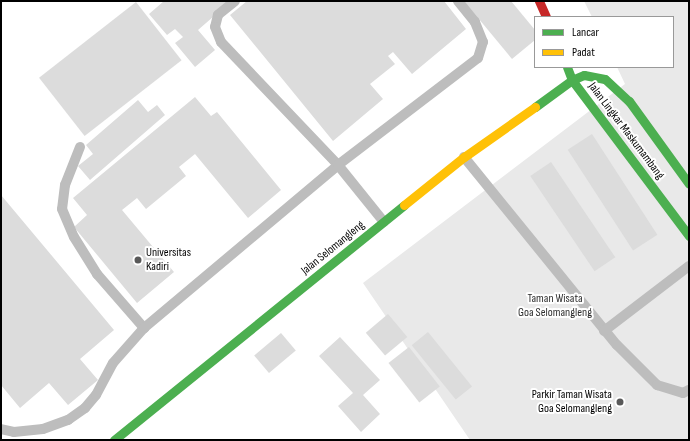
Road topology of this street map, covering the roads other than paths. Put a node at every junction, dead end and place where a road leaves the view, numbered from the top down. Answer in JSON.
{"nodes":[{"id":1,"x":234,"y":1,"type":"edge"},
{"id":2,"x":458,"y":1,"type":"edge"},
{"id":3,"x":539,"y":1,"type":"edge"},
{"id":4,"x":546,"y":16,"type":"edge"},
{"id":5,"x":567,"y":68,"type":"edge"},
{"id":6,"x":572,"y":80,"type":"junction"},
{"id":7,"x":80,"y":147,"type":"dead end"},
{"id":8,"x":464,"y":157,"type":"junction"},
{"id":9,"x":338,"y":165,"type":"junction"},
{"id":10,"x":689,"y":184,"type":"edge"},
{"id":11,"x":384,"y":222,"type":"junction"},
{"id":12,"x":689,"y":236,"type":"edge"},
{"id":13,"x":689,"y":266,"type":"edge"},
{"id":14,"x":144,"y":328,"type":"junction"},
{"id":15,"x":604,"y":331,"type":"junction"},
{"id":16,"x":689,"y":390,"type":"edge"},
{"id":17,"x":1,"y":429,"type":"edge"},
{"id":18,"x":13,"y":436,"type":"edge"},
{"id":19,"x":114,"y":440,"type":"edge"}],
"edges":[{"from":1,"to":9,"type":"lane"},
{"from":2,"to":9,"type":"lane"},
{"from":3,"to":4,"type":"street"},
{"from":5,"to":6,"type":"street"},
{"from":6,"to":8,"type":"street","name":"Jalan Selomangleng"},
{"from":6,"to":10,"type":"street","name":"Jalan Lingkar Maskumambang"},
{"from":6,"to":12,"type":"street","name":"Jalan Lingkar Maskumambang"},
{"from":7,"to":14,"type":"lane"},
{"from":8,"to":11,"type":"street","name":"Jalan Selomangleng"},
{"from":8,"to":15,"type":"lane"},
{"from":9,"to":11,"type":"lane"},
{"from":9,"to":14,"type":"lane"},
{"from":11,"to":19,"type":"street","name":"Jalan Selomangleng"},
{"from":13,"to":15,"type":"lane"},
{"from":14,"to":18,"type":"lane"},
{"from":15,"to":16,"type":"lane"},
{"from":17,"to":18,"type":"lane"}]}
